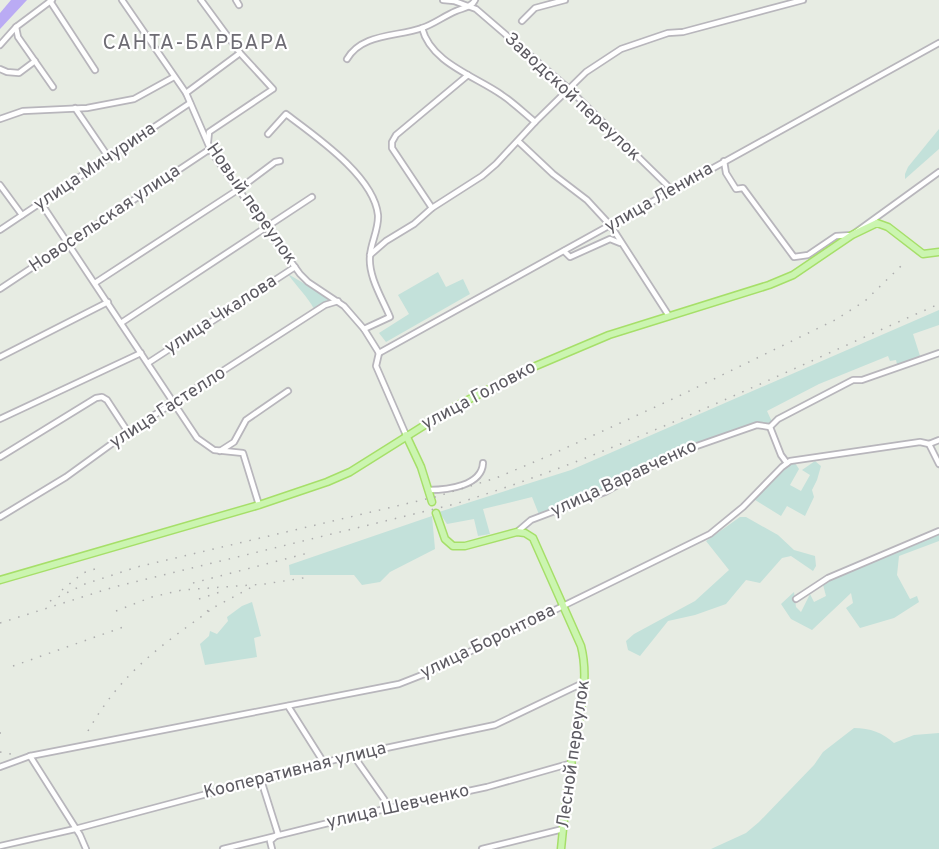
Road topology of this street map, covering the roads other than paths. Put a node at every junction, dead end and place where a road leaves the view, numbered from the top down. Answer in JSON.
{"nodes":[{"id":1,"x":122,"y":0,"type":"edge"},
{"id":2,"x":201,"y":0,"type":"edge"},
{"id":3,"x":444,"y":0,"type":"edge"},
{"id":4,"x":475,"y":0,"type":"edge"},
{"id":5,"x":565,"y":0,"type":"edge"},
{"id":6,"x":801,"y":0,"type":"edge"},
{"id":7,"x":51,"y":1,"type":"edge"},
{"id":8,"x":469,"y":6,"type":"junction"},
{"id":9,"x":522,"y":21,"type":"dead end"},
{"id":10,"x":16,"y":27,"type":"junction"},
{"id":11,"x":422,"y":28,"type":"junction"},
{"id":12,"x":939,"y":43,"type":"edge"},
{"id":13,"x":0,"y":45,"type":"edge"},
{"id":14,"x":240,"y":53,"type":"junction"},
{"id":15,"x":347,"y":60,"type":"dead end"},
{"id":16,"x":35,"y":61,"type":"junction"},
{"id":17,"x":0,"y":69,"type":"edge"},
{"id":18,"x":95,"y":70,"type":"dead end"},
{"id":19,"x":468,"y":75,"type":"junction"},
{"id":20,"x":174,"y":77,"type":"junction"},
{"id":21,"x":53,"y":87,"type":"dead end"},
{"id":22,"x":568,"y":88,"type":"junction"},
{"id":23,"x":186,"y":93,"type":"junction"},
{"id":24,"x":190,"y":103,"type":"junction"},
{"id":25,"x":75,"y":108,"type":"junction"},
{"id":26,"x":0,"y":118,"type":"edge"},
{"id":27,"x":535,"y":122,"type":"junction"},
{"id":28,"x":268,"y":134,"type":"dead end"},
{"id":29,"x":518,"y":141,"type":"junction"},
{"id":30,"x":209,"y":147,"type":"junction"},
{"id":31,"x":109,"y":158,"type":"junction"},
{"id":32,"x":280,"y":161,"type":"dead end"},
{"id":33,"x":724,"y":161,"type":"junction"},
{"id":34,"x":939,"y":172,"type":"edge"},
{"id":35,"x":0,"y":185,"type":"edge"},
{"id":36,"x":239,"y":189,"type":"junction"},
{"id":37,"x":673,"y":191,"type":"junction"},
{"id":38,"x":312,"y":197,"type":"dead end"},
{"id":39,"x":41,"y":202,"type":"junction"},
{"id":40,"x":432,"y":208,"type":"junction"},
{"id":41,"x":22,"y":215,"type":"junction"},
{"id":42,"x":611,"y":226,"type":"junction"},
{"id":43,"x":266,"y":228,"type":"junction"},
{"id":44,"x":0,"y":230,"type":"edge"},
{"id":45,"x":852,"y":235,"type":"junction"},
{"id":46,"x":69,"y":244,"type":"junction"},
{"id":47,"x":624,"y":247,"type":"junction"},
{"id":48,"x":564,"y":251,"type":"junction"},
{"id":49,"x":939,"y":252,"type":"edge"},
{"id":50,"x":370,"y":255,"type":"junction"},
{"id":51,"x":295,"y":267,"type":"junction"},
{"id":52,"x":95,"y":283,"type":"junction"},
{"id":53,"x":0,"y":290,"type":"edge"},
{"id":54,"x":338,"y":301,"type":"junction"},
{"id":55,"x":108,"y":302,"type":"junction"},
{"id":56,"x":669,"y":316,"type":"junction"},
{"id":57,"x":121,"y":323,"type":"junction"},
{"id":58,"x":364,"y":328,"type":"junction"},
{"id":59,"x":141,"y":353,"type":"junction"},
{"id":60,"x":379,"y":353,"type":"junction"},
{"id":61,"x":939,"y":353,"type":"edge"},
{"id":62,"x":0,"y":357,"type":"edge"},
{"id":63,"x":148,"y":363,"type":"junction"},
{"id":64,"x":288,"y":391,"type":"dead end"},
{"id":65,"x":175,"y":403,"type":"junction"},
{"id":66,"x":0,"y":419,"type":"edge"},
{"id":67,"x":770,"y":427,"type":"junction"},
{"id":68,"x":128,"y":432,"type":"junction"},
{"id":69,"x":406,"y":435,"type":"junction"},
{"id":70,"x":939,"y":440,"type":"edge"},
{"id":71,"x":929,"y":444,"type":"junction"},
{"id":72,"x":220,"y":451,"type":"junction"},
{"id":73,"x":0,"y":457,"type":"edge"},
{"id":74,"x":483,"y":463,"type":"dead end"},
{"id":75,"x":787,"y":463,"type":"junction"},
{"id":76,"x":939,"y":464,"type":"edge"},
{"id":77,"x":429,"y":490,"type":"junction"},
{"id":78,"x":432,"y":502,"type":"dead end"},
{"id":79,"x":260,"y":505,"type":"junction"},
{"id":80,"x":436,"y":513,"type":"dead end"},
{"id":81,"x":0,"y":517,"type":"edge"},
{"id":82,"x":939,"y":531,"type":"edge"},
{"id":83,"x":517,"y":532,"type":"junction"},
{"id":84,"x":0,"y":580,"type":"edge"},
{"id":85,"x":796,"y":599,"type":"dead end"},
{"id":86,"x":563,"y":604,"type":"junction"},
{"id":87,"x":585,"y":682,"type":"junction"},
{"id":88,"x":288,"y":706,"type":"junction"},
{"id":89,"x":30,"y":756,"type":"junction"},
{"id":90,"x":353,"y":756,"type":"junction"},
{"id":91,"x":324,"y":763,"type":"junction"},
{"id":92,"x":572,"y":763,"type":"junction"},
{"id":93,"x":0,"y":767,"type":"edge"},
{"id":94,"x":261,"y":780,"type":"junction"},
{"id":95,"x":389,"y":808,"type":"junction"},
{"id":96,"x":75,"y":829,"type":"junction"},
{"id":97,"x":563,"y":829,"type":"junction"},
{"id":98,"x":278,"y":834,"type":"junction"},
{"id":99,"x":0,"y":846,"type":"edge"},
{"id":100,"x":86,"y":849,"type":"edge"},
{"id":101,"x":223,"y":849,"type":"edge"},
{"id":102,"x":272,"y":849,"type":"edge"},
{"id":103,"x":482,"y":849,"type":"edge"},
{"id":104,"x":561,"y":849,"type":"edge"}],
"edges":[{"from":1,"to":20,"type":"street","name":"Новый переулок"},
{"from":2,"to":14,"type":"street"},
{"from":3,"to":8,"type":"street","name":"Заводской переулок"},
{"from":4,"to":8,"type":"street"},
{"from":5,"to":9,"type":"street"},
{"from":6,"to":22,"type":"street"},
{"from":7,"to":10,"type":"street"},
{"from":7,"to":18,"type":"street"},
{"from":8,"to":11,"type":"street"},
{"from":8,"to":22,"type":"street","name":"Заводской переулок"},
{"from":10,"to":13,"type":"street"},
{"from":10,"to":16,"type":"street"},
{"from":11,"to":15,"type":"street"},
{"from":11,"to":19,"type":"street"},
{"from":12,"to":33,"type":"street","name":"улица Ленина"},
{"from":14,"to":23,"type":"street"},
{"from":14,"to":30,"type":"street","name":"Новосельская улица"},
{"from":16,"to":17,"type":"street"},
{"from":16,"to":21,"type":"street"},
{"from":19,"to":27,"type":"street"},
{"from":19,"to":40,"type":"street"},
{"from":20,"to":23,"type":"street","name":"Новый переулок"},
{"from":20,"to":25,"type":"street"},
{"from":22,"to":27,"type":"street"},
{"from":22,"to":37,"type":"street","name":"Заводской переулок"},
{"from":23,"to":24,"type":"street","name":"Новый переулок"},
{"from":24,"to":30,"type":"street","name":"Новый переулок"},
{"from":24,"to":31,"type":"street","name":"улица Мичурина"},
{"from":25,"to":26,"type":"street"},
{"from":25,"to":31,"type":"street"},
{"from":27,"to":29,"type":"street"},
{"from":28,"to":50,"type":"street"},
{"from":29,"to":40,"type":"street"},
{"from":29,"to":42,"type":"street"},
{"from":30,"to":36,"type":"street","name":"Новый переулок"},
{"from":30,"to":46,"type":"street","name":"Новосельская улица"},
{"from":31,"to":39,"type":"street","name":"улица Мичурина"},
{"from":32,"to":36,"type":"street"},
{"from":33,"to":37,"type":"street","name":"улица Ленина"},
{"from":33,"to":45,"type":"street"},
{"from":34,"to":45,"type":"street","name":"улица Головко"},
{"from":35,"to":41,"type":"street"},
{"from":36,"to":43,"type":"street","name":"Новый переулок"},
{"from":36,"to":52,"type":"street"},
{"from":37,"to":42,"type":"street","name":"улица Ленина"},
{"from":38,"to":43,"type":"street"},
{"from":39,"to":41,"type":"street","name":"улица Мичурина"},
{"from":39,"to":46,"type":"street"},
{"from":40,"to":50,"type":"street"},
{"from":41,"to":44,"type":"street","name":"улица Мичурина"},
{"from":42,"to":47,"type":"street"},
{"from":42,"to":48,"type":"street","name":"улица Ленина"},
{"from":43,"to":51,"type":"street","name":"Новый переулок"},
{"from":43,"to":57,"type":"street"},
{"from":45,"to":49,"type":"main road"},
{"from":45,"to":56,"type":"main road","name":"улица Головко"},
{"from":46,"to":52,"type":"street"},
{"from":46,"to":53,"type":"street","name":"Новосельская улица"},
{"from":47,"to":48,"type":"street"},
{"from":47,"to":56,"type":"street"},
{"from":48,"to":60,"type":"street","name":"улица Ленина"},
{"from":50,"to":58,"type":"street"},
{"from":51,"to":54,"type":"street","name":"Новый переулок"},
{"from":51,"to":63,"type":"street","name":"улица Чкалова"},
{"from":52,"to":55,"type":"street"},
{"from":54,"to":58,"type":"street","name":"Новый переулок"},
{"from":54,"to":65,"type":"street","name":"улица Гастелло"},
{"from":55,"to":57,"type":"street"},
{"from":55,"to":62,"type":"street"},
{"from":56,"to":69,"type":"main road","name":"улица Головко"},
{"from":57,"to":59,"type":"street"},
{"from":58,"to":60,"type":"street"},
{"from":59,"to":63,"type":"street"},
{"from":59,"to":66,"type":"street"},
{"from":60,"to":69,"type":"street"},
{"from":61,"to":67,"type":"street","name":"улица Варавченко"},
{"from":63,"to":65,"type":"street"},
{"from":64,"to":72,"type":"street"},
{"from":65,"to":68,"type":"street","name":"улица Гастелло"},
{"from":65,"to":72,"type":"street"},
{"from":67,"to":75,"type":"street"},
{"from":67,"to":83,"type":"street","name":"улица Варавченко"},
{"from":68,"to":73,"type":"street"},
{"from":68,"to":81,"type":"street","name":"улица Гастелло"},
{"from":69,"to":77,"type":"main road"},
{"from":69,"to":79,"type":"main road","name":"улица Головко"},
{"from":70,"to":71,"type":"street"},
{"from":71,"to":75,"type":"street"},
{"from":71,"to":76,"type":"street"},
{"from":72,"to":79,"type":"street"},
{"from":74,"to":77,"type":"street"},
{"from":75,"to":86,"type":"street","name":"улица Боронтова"},
{"from":77,"to":78,"type":"main road"},
{"from":79,"to":84,"type":"main road","name":"улица Головко"},
{"from":80,"to":83,"type":"main road"},
{"from":82,"to":85,"type":"street"},
{"from":83,"to":86,"type":"main road","name":"Лесной переулок"},
{"from":86,"to":87,"type":"main road","name":"Лесной переулок"},
{"from":86,"to":88,"type":"street","name":"улица Боронтова"},
{"from":87,"to":90,"type":"street","name":"Кооперативная улица"},
{"from":87,"to":92,"type":"main road","name":"Лесной переулок"},
{"from":88,"to":89,"type":"street","name":"улица Боронтова"},
{"from":88,"to":91,"type":"street"},
{"from":89,"to":93,"type":"street","name":"улица Боронтова"},
{"from":89,"to":96,"type":"street"},
{"from":90,"to":91,"type":"street","name":"Кооперативная улица"},
{"from":90,"to":95,"type":"street"},
{"from":91,"to":94,"type":"street","name":"Кооперативная улица"},
{"from":92,"to":95,"type":"street","name":"улица Шевченко"},
{"from":92,"to":97,"type":"main road","name":"Лесной переулок"},
{"from":94,"to":96,"type":"street","name":"Кооперативная улица"},
{"from":94,"to":98,"type":"street"},
{"from":95,"to":98,"type":"street","name":"улица Шевченко"},
{"from":96,"to":99,"type":"street","name":"Кооперативная улица"},
{"from":96,"to":100,"type":"street"},
{"from":97,"to":103,"type":"street"},
{"from":97,"to":104,"type":"main road","name":"Лесной переулок"},
{"from":98,"to":101,"type":"street","name":"улица Шевченко"},
{"from":98,"to":102,"type":"street"}]}
